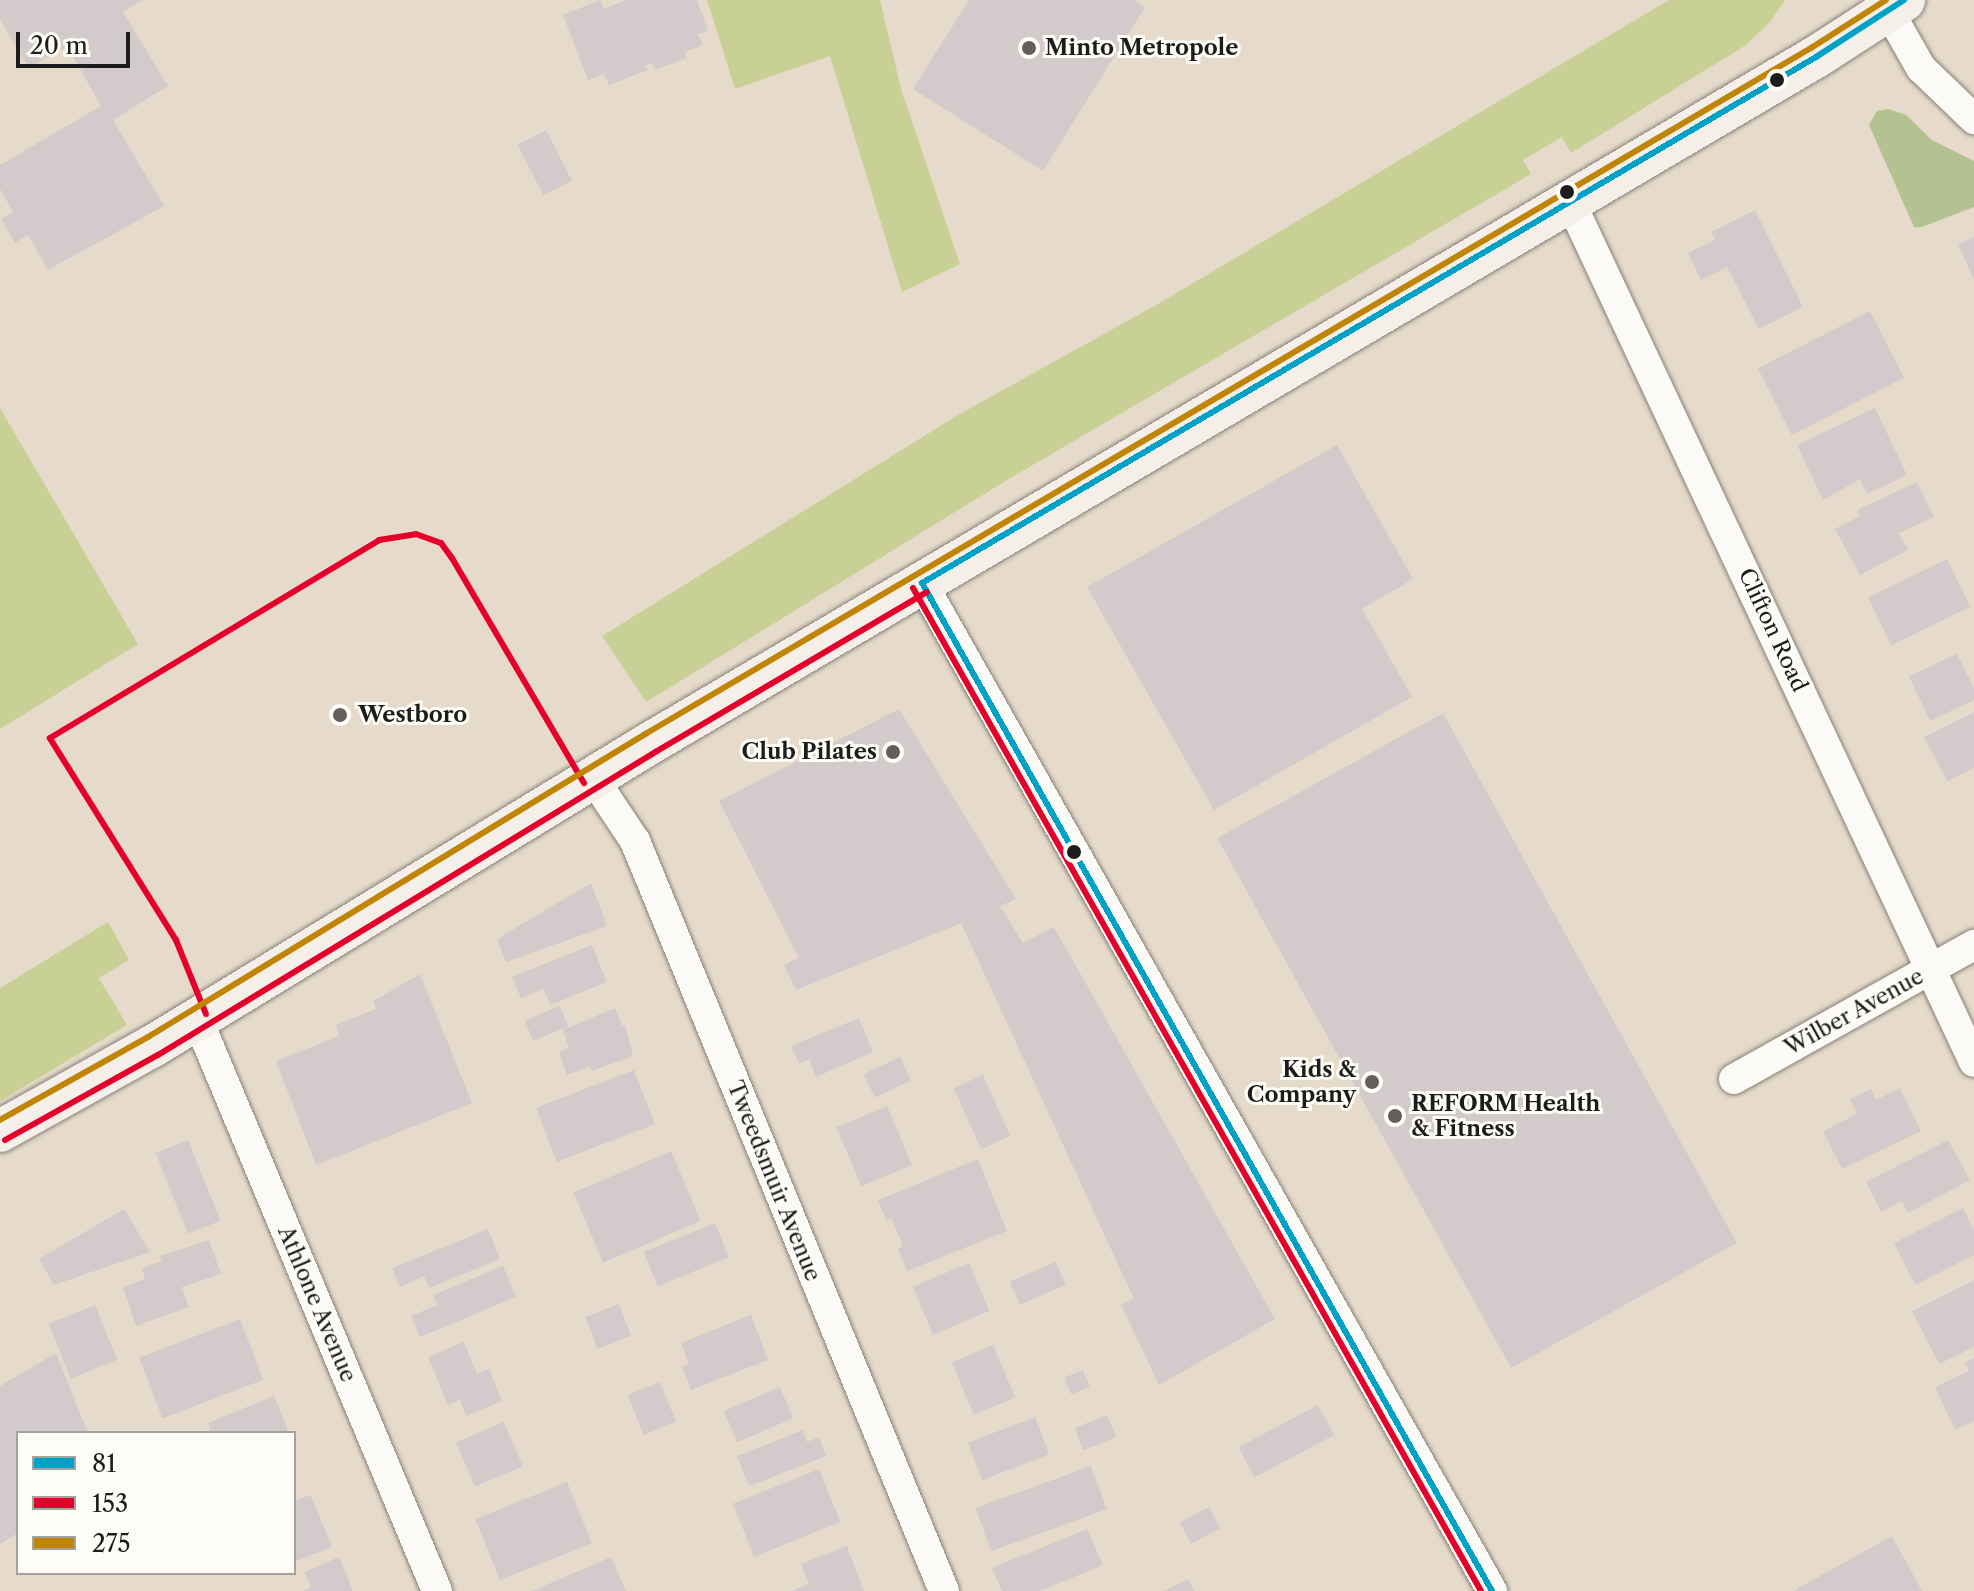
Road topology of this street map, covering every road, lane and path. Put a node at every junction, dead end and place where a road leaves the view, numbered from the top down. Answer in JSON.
{"nodes":[{"id":1,"x":1891,"y":3,"type":"edge"},
{"id":2,"x":1974,"y":119,"type":"edge"},
{"id":3,"x":1569,"y":199,"type":"junction"},
{"id":4,"x":922,"y":583,"type":"junction"},
{"id":5,"x":593,"y":778,"type":"junction"},
{"id":6,"x":1974,"y":945,"type":"edge"},
{"id":7,"x":1929,"y":971,"type":"junction"},
{"id":8,"x":197,"y":1018,"type":"junction"},
{"id":9,"x":1974,"y":1062,"type":"edge"},
{"id":10,"x":1734,"y":1079,"type":"dead end"},
{"id":11,"x":0,"y":1131,"type":"edge"},
{"id":12,"x":437,"y":1591,"type":"edge"},
{"id":13,"x":944,"y":1591,"type":"edge"},
{"id":14,"x":1492,"y":1591,"type":"edge"}],
"edges":[{"from":1,"to":2,"type":"street"},
{"from":1,"to":3,"type":"main road"},
{"from":3,"to":4,"type":"main road"},
{"from":3,"to":7,"type":"street","name":"Clifton Road"},
{"from":4,"to":5,"type":"main road"},
{"from":4,"to":14,"type":"street"},
{"from":5,"to":8,"type":"main road"},
{"from":5,"to":13,"type":"street","name":"Tweedsmuir Avenue"},
{"from":6,"to":7,"type":"street","name":"Wilber Avenue"},
{"from":7,"to":9,"type":"street","name":"Clifton Road"},
{"from":7,"to":10,"type":"street","name":"Wilber Avenue"},
{"from":8,"to":11,"type":"main road"},
{"from":8,"to":12,"type":"street","name":"Athlone Avenue"}]}
